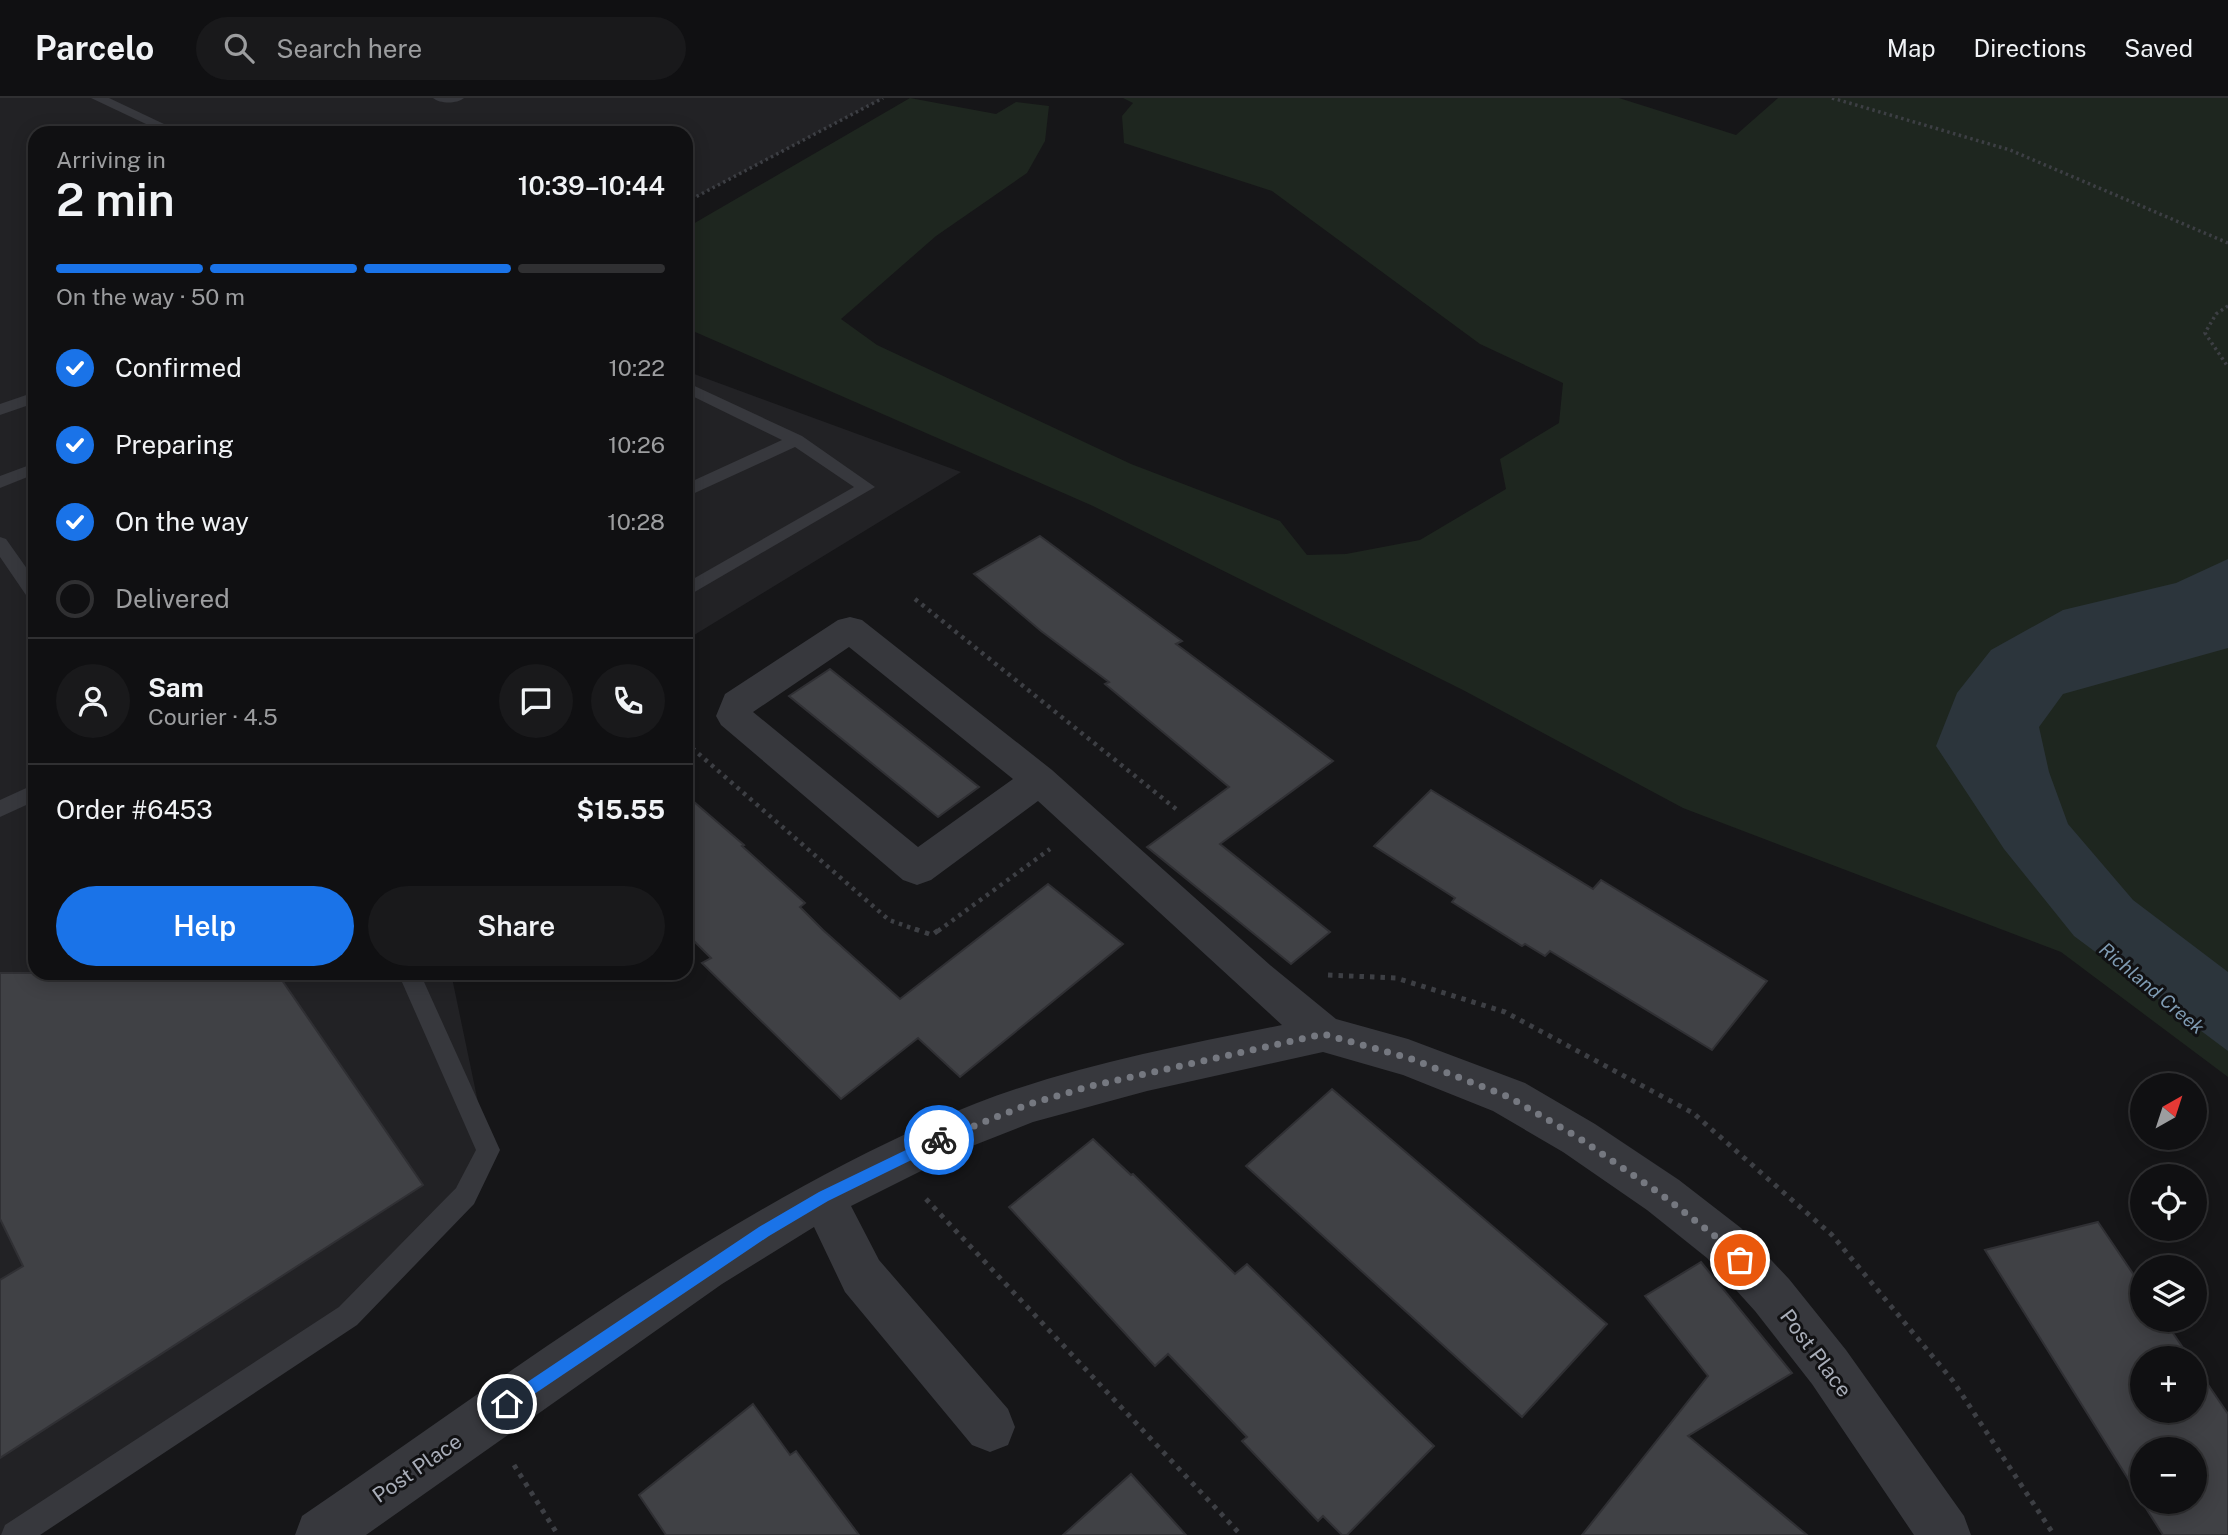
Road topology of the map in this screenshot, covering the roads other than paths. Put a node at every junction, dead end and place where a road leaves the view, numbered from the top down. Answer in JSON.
{"nodes":[{"id":1,"x":98,"y":98,"type":"edge"},
{"id":2,"x":439,"y":98,"type":"edge"},
{"id":3,"x":457,"y":98,"type":"edge"},
{"id":4,"x":160,"y":126,"type":"edge"},
{"id":5,"x":693,"y":390,"type":"edge"},
{"id":6,"x":28,"y":400,"type":"edge"},
{"id":7,"x":0,"y":410,"type":"edge"},
{"id":8,"x":796,"y":440,"type":"junction"},
{"id":9,"x":28,"y":471,"type":"edge"},
{"id":10,"x":0,"y":482,"type":"edge"},
{"id":11,"x":693,"y":488,"type":"edge"},
{"id":12,"x":0,"y":543,"type":"edge"},
{"id":13,"x":28,"y":584,"type":"edge"},
{"id":14,"x":693,"y":587,"type":"edge"},
{"id":15,"x":1039,"y":780,"type":"junction"},
{"id":16,"x":28,"y":795,"type":"edge"},
{"id":17,"x":0,"y":809,"type":"edge"},
{"id":18,"x":413,"y":980,"type":"edge"},
{"id":19,"x":1323,"y":1034,"type":"junction"},
{"id":20,"x":823,"y":1197,"type":"junction"},
{"id":21,"x":990,"y":1427,"type":"dead end"},
{"id":22,"x":15,"y":1535,"type":"edge"},
{"id":23,"x":321,"y":1535,"type":"edge"},
{"id":24,"x":1945,"y":1535,"type":"edge"}],
"edges":[{"from":1,"to":4,"type":"lane"},
{"from":2,"to":3,"type":"lane"},
{"from":5,"to":8,"type":"lane"},
{"from":6,"to":7,"type":"lane"},
{"from":8,"to":11,"type":"lane"},
{"from":8,"to":14,"type":"lane"},
{"from":9,"to":10,"type":"lane"},
{"from":12,"to":13,"type":"lane"},
{"from":15,"to":15,"type":"street"},
{"from":15,"to":19,"type":"street"},
{"from":16,"to":17,"type":"lane"},
{"from":18,"to":22,"type":"lane"},
{"from":19,"to":20,"type":"street","name":"Post Place"},
{"from":19,"to":24,"type":"street","name":"Post Place"},
{"from":20,"to":21,"type":"street"},
{"from":20,"to":23,"type":"street","name":"Post Place"}]}
